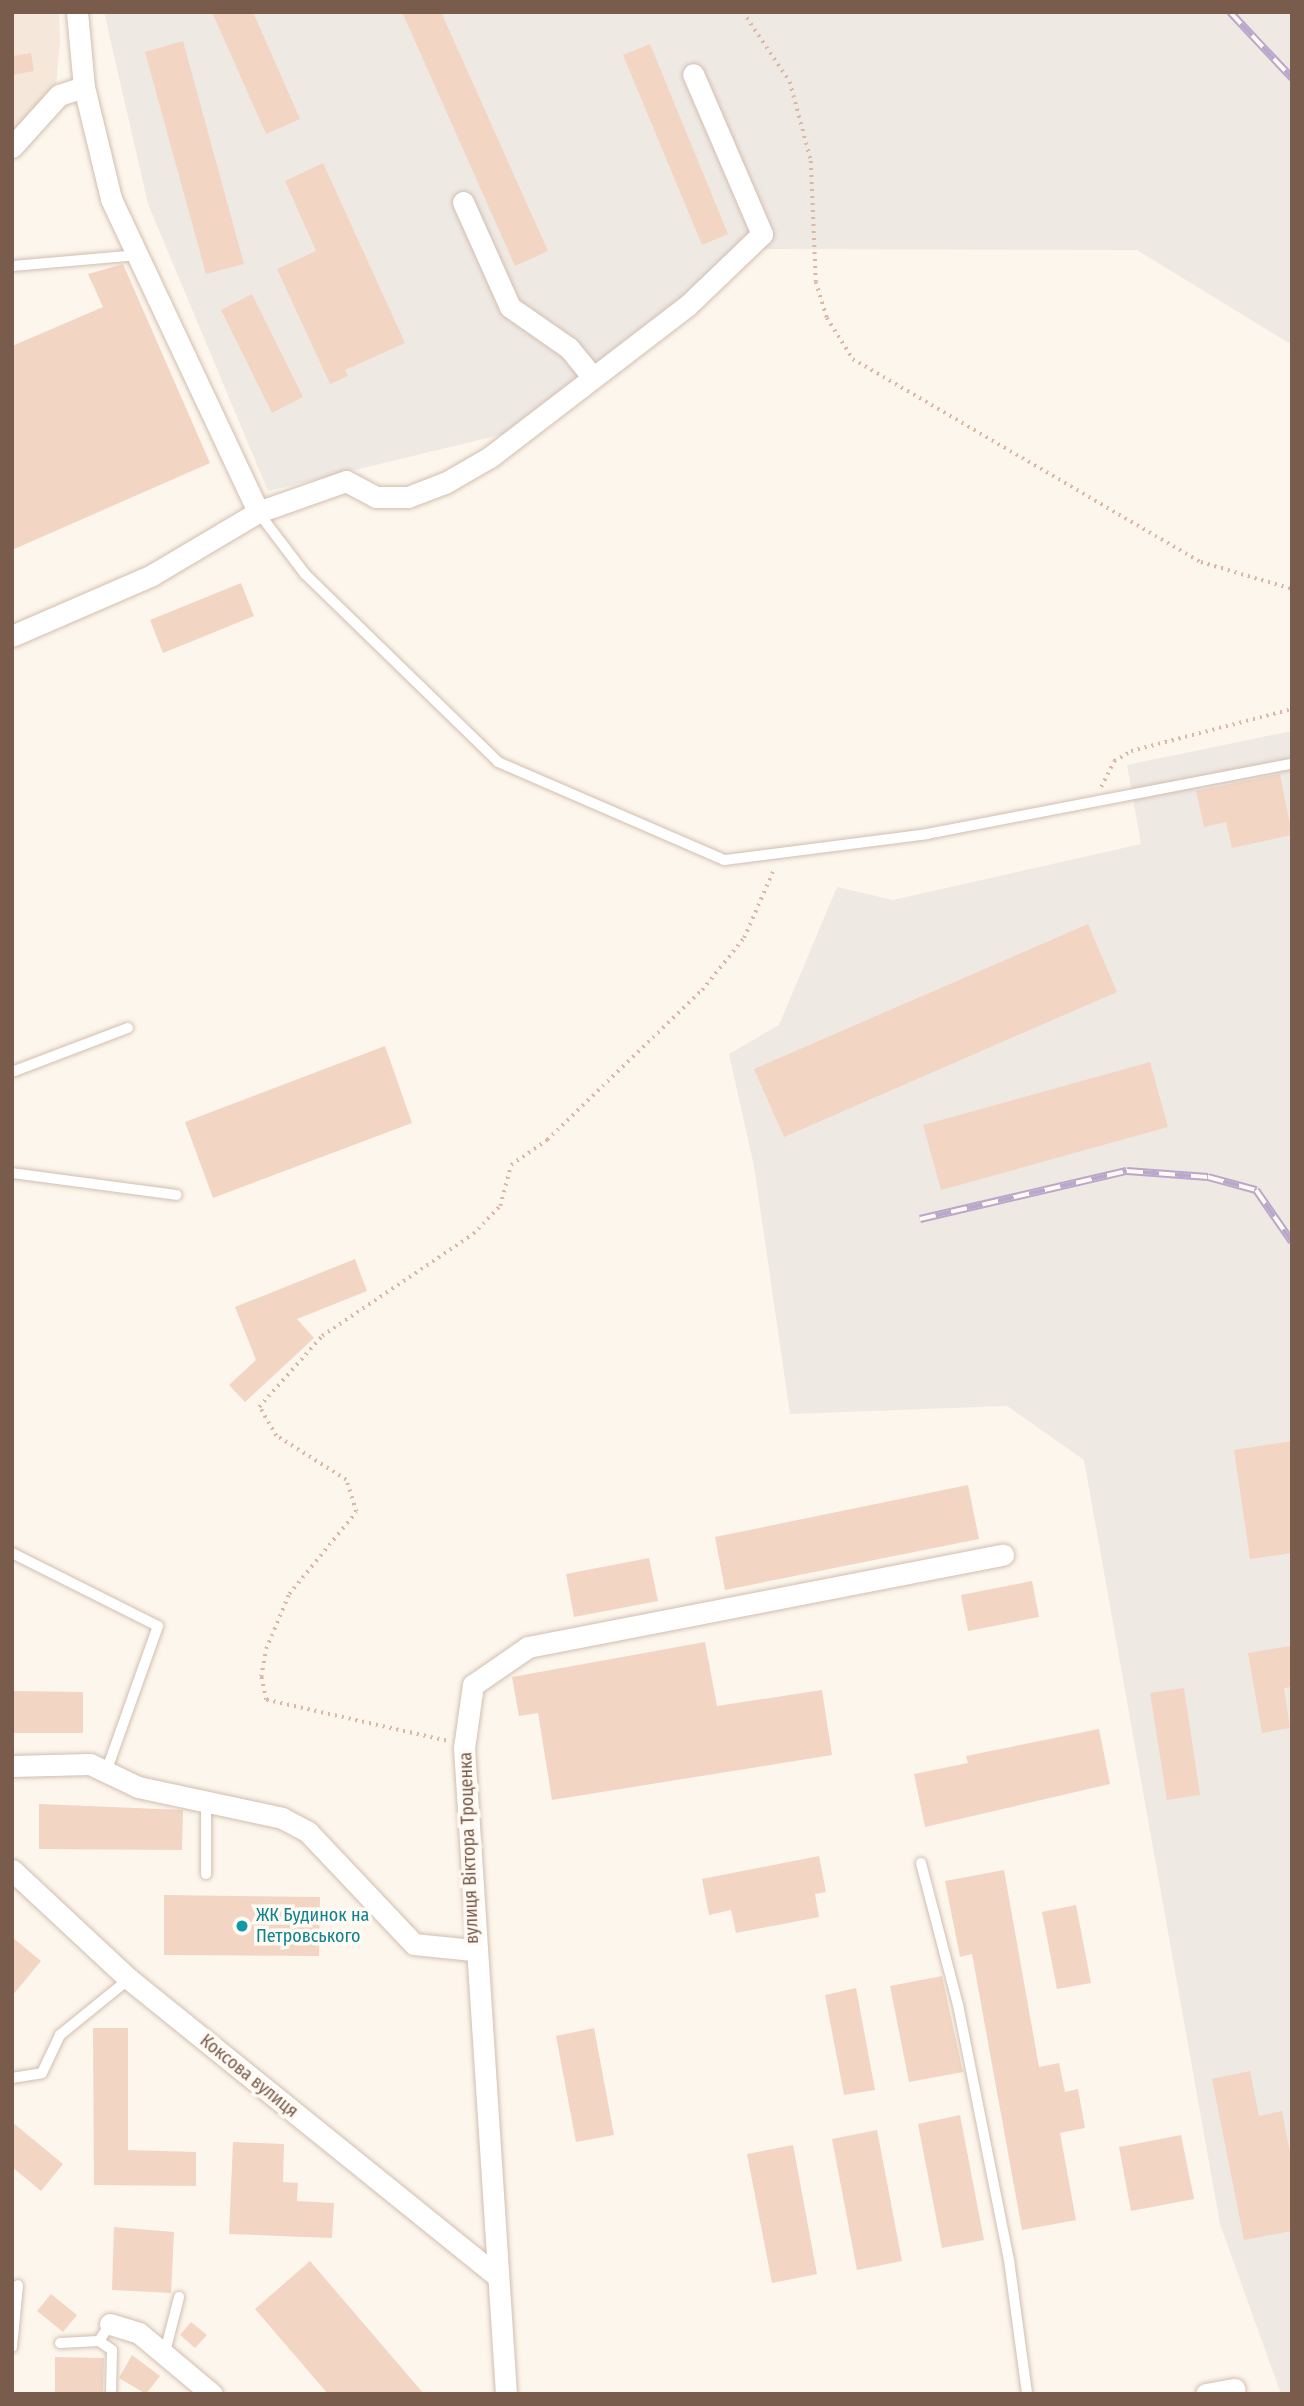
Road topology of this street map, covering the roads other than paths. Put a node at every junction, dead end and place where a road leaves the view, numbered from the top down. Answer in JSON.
{"nodes":[{"id":1,"x":77,"y":12,"type":"edge"},
{"id":2,"x":693,"y":74,"type":"dead end"},
{"id":3,"x":84,"y":87,"type":"junction"},
{"id":4,"x":12,"y":147,"type":"edge"},
{"id":5,"x":463,"y":202,"type":"dead end"},
{"id":6,"x":136,"y":255,"type":"junction"},
{"id":7,"x":12,"y":266,"type":"edge"},
{"id":8,"x":590,"y":375,"type":"junction"},
{"id":9,"x":258,"y":512,"type":"junction"},
{"id":10,"x":12,"y":636,"type":"edge"},
{"id":11,"x":1292,"y":764,"type":"edge"},
{"id":12,"x":128,"y":1028,"type":"dead end"},
{"id":13,"x":12,"y":1072,"type":"edge"},
{"id":14,"x":12,"y":1173,"type":"edge"},
{"id":15,"x":177,"y":1195,"type":"dead end"},
{"id":16,"x":12,"y":1553,"type":"edge"},
{"id":17,"x":1003,"y":1555,"type":"dead end"},
{"id":18,"x":12,"y":1766,"type":"edge"},
{"id":19,"x":107,"y":1769,"type":"junction"},
{"id":20,"x":206,"y":1799,"type":"junction"},
{"id":21,"x":921,"y":1863,"type":"dead end"},
{"id":22,"x":12,"y":1870,"type":"edge"},
{"id":23,"x":206,"y":1874,"type":"dead end"},
{"id":24,"x":473,"y":1950,"type":"junction"},
{"id":25,"x":129,"y":1979,"type":"junction"},
{"id":26,"x":12,"y":2078,"type":"edge"},
{"id":27,"x":494,"y":2274,"type":"junction"},
{"id":28,"x":18,"y":2285,"type":"dead end"},
{"id":29,"x":179,"y":2297,"type":"dead end"},
{"id":30,"x":105,"y":2332,"type":"junction"},
{"id":31,"x":60,"y":2343,"type":"dead end"},
{"id":32,"x":12,"y":2347,"type":"edge"},
{"id":33,"x":164,"y":2356,"type":"junction"},
{"id":34,"x":1235,"y":2389,"type":"dead end"},
{"id":35,"x":111,"y":2394,"type":"edge"},
{"id":36,"x":212,"y":2394,"type":"edge"},
{"id":37,"x":506,"y":2394,"type":"edge"},
{"id":38,"x":1027,"y":2394,"type":"edge"},
{"id":39,"x":1206,"y":2394,"type":"edge"}],
"edges":[{"from":1,"to":3,"type":"street"},
{"from":2,"to":8,"type":"street"},
{"from":3,"to":4,"type":"street"},
{"from":3,"to":6,"type":"street"},
{"from":5,"to":8,"type":"street"},
{"from":6,"to":7,"type":"lane"},
{"from":6,"to":9,"type":"street"},
{"from":8,"to":9,"type":"street"},
{"from":9,"to":10,"type":"street"},
{"from":9,"to":11,"type":"lane"},
{"from":12,"to":13,"type":"lane"},
{"from":14,"to":15,"type":"lane"},
{"from":16,"to":19,"type":"lane"},
{"from":17,"to":24,"type":"street","name":"вулиця Віктора Троценка"},
{"from":18,"to":19,"type":"street"},
{"from":19,"to":20,"type":"street"},
{"from":20,"to":23,"type":"lane"},
{"from":20,"to":24,"type":"street"},
{"from":21,"to":38,"type":"lane"},
{"from":22,"to":25,"type":"street","name":"Коксова вулиця"},
{"from":24,"to":27,"type":"street","name":"вулиця Віктора Троценка"},
{"from":25,"to":26,"type":"lane"},
{"from":25,"to":27,"type":"street","name":"Коксова вулиця"},
{"from":27,"to":37,"type":"street","name":"вулиця Віктора Троценка"},
{"from":28,"to":32,"type":"lane"},
{"from":29,"to":33,"type":"lane"},
{"from":30,"to":31,"type":"lane"},
{"from":30,"to":33,"type":"street"},
{"from":30,"to":35,"type":"lane"},
{"from":33,"to":36,"type":"street"},
{"from":34,"to":39,"type":"street"}]}
